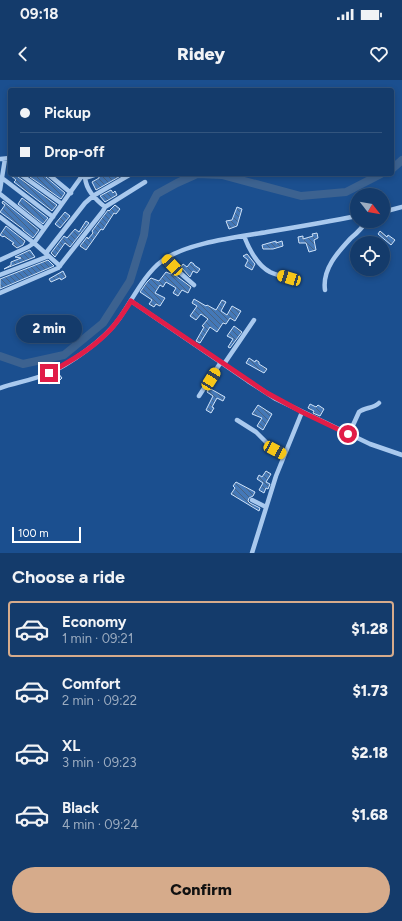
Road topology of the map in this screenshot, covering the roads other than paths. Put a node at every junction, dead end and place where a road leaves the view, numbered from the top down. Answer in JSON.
{"nodes":[{"id":1,"x":5,"y":160,"type":"edge"},
{"id":2,"x":23,"y":176,"type":"edge"},
{"id":3,"x":50,"y":176,"type":"edge"},
{"id":4,"x":84,"y":176,"type":"joint"},
{"id":5,"x":128,"y":176,"type":"edge"},
{"id":6,"x":2,"y":178,"type":"junction"},
{"id":7,"x":145,"y":182,"type":"dead end"},
{"id":8,"x":0,"y":190,"type":"edge"},
{"id":9,"x":71,"y":193,"type":"junction"},
{"id":10,"x":0,"y":194,"type":"edge"},
{"id":11,"x":94,"y":196,"type":"junction"},
{"id":12,"x":62,"y":204,"type":"junction"},
{"id":13,"x":105,"y":207,"type":"junction"},
{"id":14,"x":402,"y":207,"type":"edge"},
{"id":15,"x":390,"y":210,"type":"edge"},
{"id":16,"x":53,"y":217,"type":"junction"},
{"id":17,"x":350,"y":217,"type":"edge"},
{"id":18,"x":0,"y":218,"type":"edge"},
{"id":19,"x":362,"y":228,"type":"edge"},
{"id":20,"x":44,"y":229,"type":"junction"},
{"id":21,"x":244,"y":236,"type":"junction"},
{"id":22,"x":34,"y":243,"type":"junction"},
{"id":23,"x":48,"y":254,"type":"junction"},
{"id":24,"x":166,"y":258,"type":"junction"},
{"id":25,"x":0,"y":260,"type":"edge"},
{"id":26,"x":60,"y":266,"type":"junction"},
{"id":27,"x":0,"y":275,"type":"edge"},
{"id":28,"x":289,"y":278,"type":"dead end"},
{"id":29,"x":194,"y":285,"type":"dead end"},
{"id":30,"x":325,"y":290,"type":"dead end"},
{"id":31,"x":0,"y":293,"type":"edge"},
{"id":32,"x":131,"y":301,"type":"junction"},
{"id":33,"x":254,"y":320,"type":"dead end"},
{"id":34,"x":222,"y":363,"type":"junction"},
{"id":35,"x":0,"y":388,"type":"edge"},
{"id":36,"x":199,"y":396,"type":"dead end"},
{"id":37,"x":379,"y":404,"type":"dead end"},
{"id":38,"x":302,"y":412,"type":"junction"},
{"id":39,"x":237,"y":420,"type":"dead end"},
{"id":40,"x":348,"y":434,"type":"junction"},
{"id":41,"x":284,"y":455,"type":"junction"},
{"id":42,"x":402,"y":455,"type":"edge"},
{"id":43,"x":252,"y":500,"type":"dead end"},
{"id":44,"x":266,"y":507,"type":"junction"},
{"id":45,"x":252,"y":553,"type":"edge"}],
"edges":[{"from":1,"to":6,"type":"street"},
{"from":2,"to":12,"type":"street"},
{"from":3,"to":9,"type":"street"},
{"from":4,"to":9,"type":"street"},
{"from":4,"to":11,"type":"street"},
{"from":5,"to":11,"type":"street"},
{"from":6,"to":8,"type":"street"},
{"from":6,"to":16,"type":"street"},
{"from":7,"to":13,"type":"street"},
{"from":9,"to":12,"type":"street"},
{"from":10,"to":20,"type":"street"},
{"from":11,"to":13,"type":"street"},
{"from":11,"to":23,"type":"street"},
{"from":12,"to":16,"type":"street"},
{"from":13,"to":26,"type":"street"},
{"from":14,"to":15,"type":"street"},
{"from":16,"to":20,"type":"street"},
{"from":17,"to":21,"type":"street"},
{"from":18,"to":22,"type":"street"},
{"from":19,"to":30,"type":"street"},
{"from":20,"to":22,"type":"street"},
{"from":21,"to":24,"type":"street"},
{"from":21,"to":28,"type":"street"},
{"from":22,"to":23,"type":"street"},
{"from":22,"to":25,"type":"street"},
{"from":23,"to":26,"type":"street"},
{"from":23,"to":27,"type":"street"},
{"from":24,"to":29,"type":"street"},
{"from":24,"to":32,"type":"street"},
{"from":26,"to":31,"type":"street"},
{"from":32,"to":34,"type":"street"},
{"from":32,"to":35,"type":"street"},
{"from":33,"to":34,"type":"street"},
{"from":34,"to":36,"type":"street"},
{"from":34,"to":38,"type":"street"},
{"from":37,"to":40,"type":"street"},
{"from":38,"to":40,"type":"street"},
{"from":38,"to":41,"type":"street"},
{"from":39,"to":41,"type":"street"},
{"from":40,"to":42,"type":"street"},
{"from":41,"to":44,"type":"street"},
{"from":43,"to":44,"type":"street"},
{"from":44,"to":45,"type":"street"}]}
